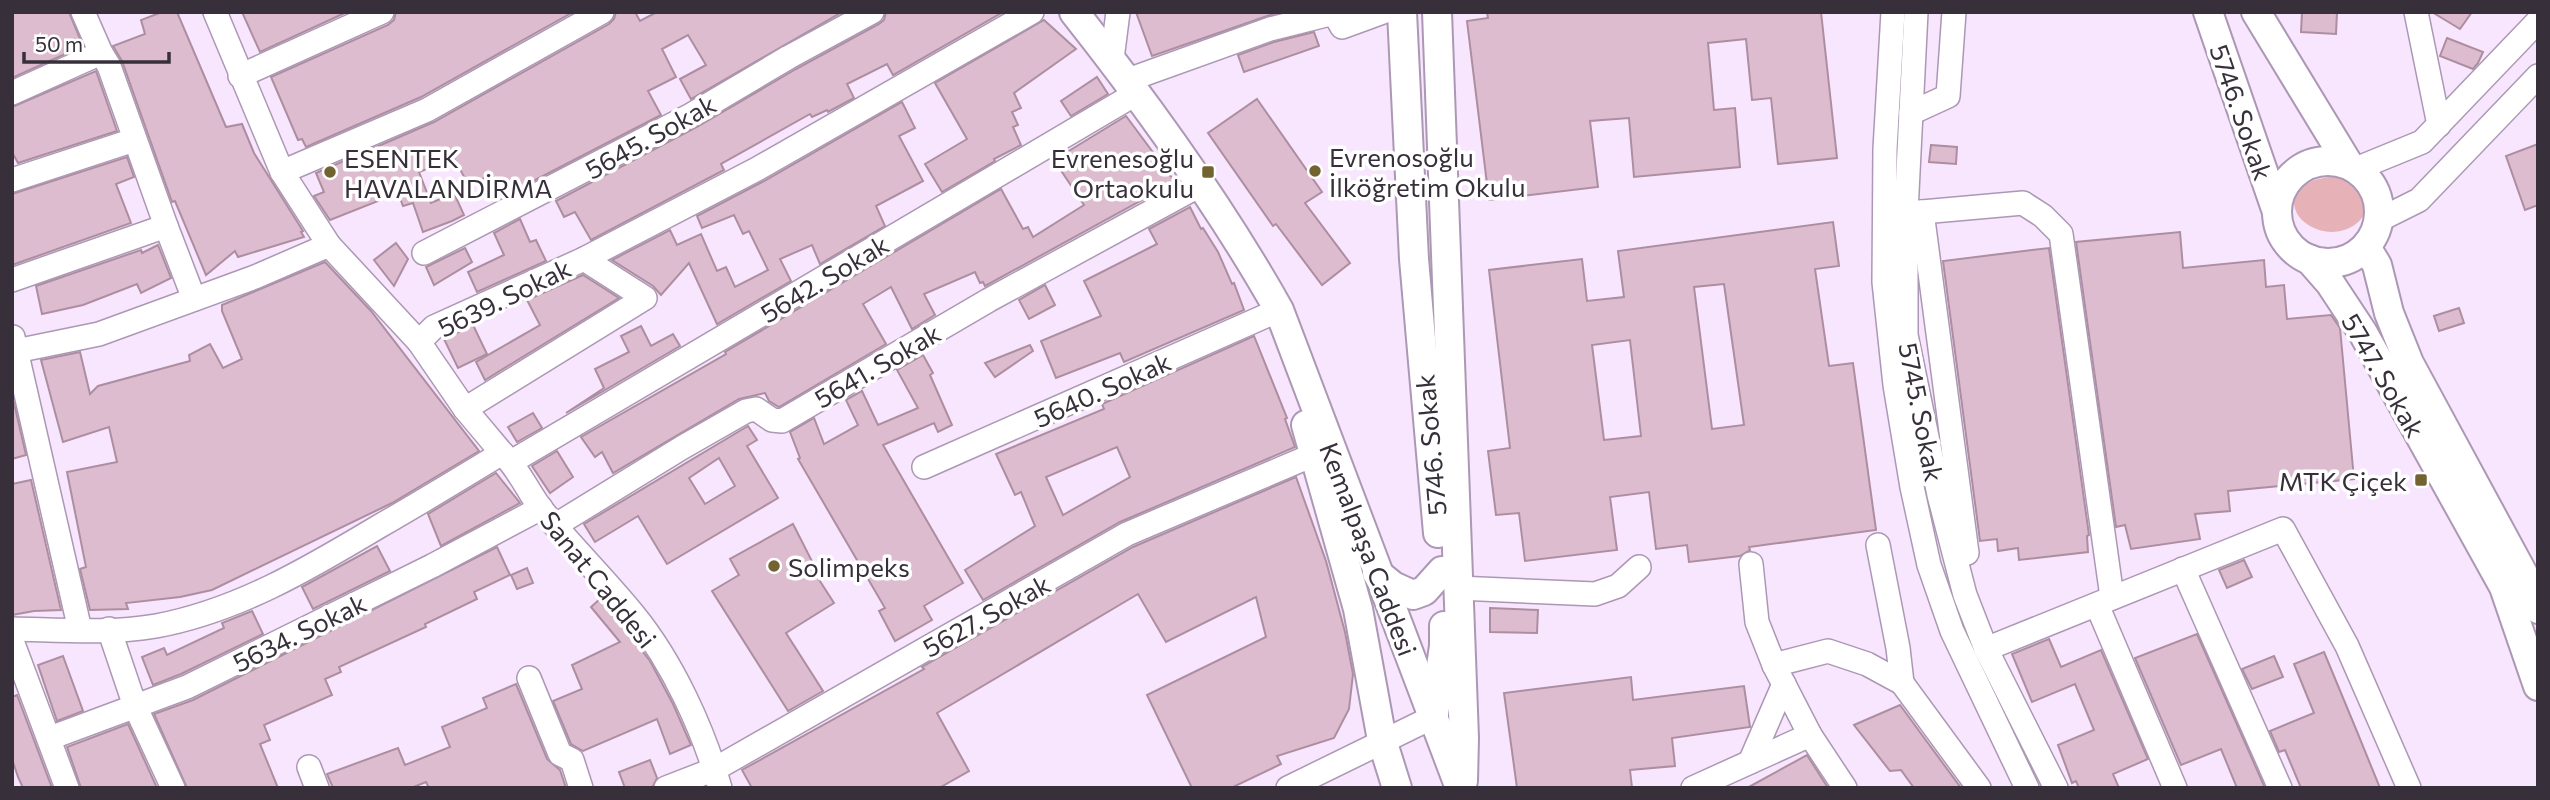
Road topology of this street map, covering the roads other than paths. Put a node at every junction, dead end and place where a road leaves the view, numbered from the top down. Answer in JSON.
{"nodes":[{"id":1,"x":83,"y":12,"type":"edge"},
{"id":2,"x":215,"y":12,"type":"edge"},
{"id":3,"x":382,"y":12,"type":"edge"},
{"id":4,"x":602,"y":12,"type":"edge"},
{"id":5,"x":872,"y":12,"type":"edge"},
{"id":6,"x":1032,"y":12,"type":"edge"},
{"id":7,"x":1074,"y":12,"type":"edge"},
{"id":8,"x":1118,"y":12,"type":"edge"},
{"id":9,"x":1383,"y":12,"type":"edge"},
{"id":10,"x":1402,"y":12,"type":"edge"},
{"id":11,"x":1437,"y":12,"type":"edge"},
{"id":12,"x":1893,"y":12,"type":"edge"},
{"id":13,"x":1916,"y":12,"type":"edge"},
{"id":14,"x":1954,"y":12,"type":"edge"},
{"id":15,"x":2208,"y":12,"type":"edge"},
{"id":16,"x":2256,"y":12,"type":"edge"},
{"id":17,"x":2416,"y":12,"type":"edge"},
{"id":18,"x":2538,"y":21,"type":"edge"},
{"id":19,"x":101,"y":53,"type":"junction"},
{"id":20,"x":240,"y":76,"type":"junction"},
{"id":21,"x":2538,"y":76,"type":"edge"},
{"id":22,"x":1125,"y":77,"type":"junction"},
{"id":23,"x":12,"y":93,"type":"edge"},
{"id":24,"x":1910,"y":114,"type":"junction"},
{"id":25,"x":2439,"y":125,"type":"junction"},
{"id":26,"x":134,"y":141,"type":"junction"},
{"id":27,"x":2353,"y":167,"type":"junction"},
{"id":28,"x":282,"y":172,"type":"junction"},
{"id":29,"x":12,"y":180,"type":"edge"},
{"id":30,"x":1202,"y":184,"type":"junction"},
{"id":31,"x":1914,"y":212,"type":"junction"},
{"id":32,"x":2277,"y":212,"type":"junction"},
{"id":33,"x":2379,"y":220,"type":"junction"},
{"id":34,"x":166,"y":226,"type":"junction"},
{"id":35,"x":329,"y":245,"type":"junction"},
{"id":36,"x":2366,"y":247,"type":"junction"},
{"id":37,"x":424,"y":253,"type":"dead end"},
{"id":38,"x":584,"y":259,"type":"junction"},
{"id":39,"x":2309,"y":259,"type":"junction"},
{"id":40,"x":12,"y":281,"type":"edge"},
{"id":41,"x":194,"y":299,"type":"junction"},
{"id":42,"x":1279,"y":310,"type":"junction"},
{"id":43,"x":419,"y":342,"type":"junction"},
{"id":44,"x":14,"y":343,"type":"edge"},
{"id":45,"x":465,"y":409,"type":"junction"},
{"id":46,"x":1313,"y":455,"type":"junction"},
{"id":47,"x":507,"y":458,"type":"junction"},
{"id":48,"x":924,"y":467,"type":"dead end"},
{"id":49,"x":548,"y":517,"type":"junction"},
{"id":50,"x":1878,"y":545,"type":"dead end"},
{"id":51,"x":1751,"y":564,"type":"dead end"},
{"id":52,"x":1639,"y":567,"type":"dead end"},
{"id":53,"x":2183,"y":569,"type":"junction"},
{"id":54,"x":1377,"y":573,"type":"junction"},
{"id":55,"x":1450,"y":580,"type":"junction"},
{"id":56,"x":1965,"y":595,"type":"junction"},
{"id":57,"x":2104,"y":601,"type":"junction"},
{"id":58,"x":2538,"y":609,"type":"edge"},
{"id":59,"x":12,"y":629,"type":"edge"},
{"id":60,"x":109,"y":629,"type":"junction"},
{"id":61,"x":80,"y":630,"type":"junction"},
{"id":62,"x":12,"y":641,"type":"edge"},
{"id":63,"x":1986,"y":649,"type":"junction"},
{"id":64,"x":1779,"y":674,"type":"junction"},
{"id":65,"x":529,"y":678,"type":"dead end"},
{"id":66,"x":2537,"y":679,"type":"edge"},
{"id":67,"x":1902,"y":684,"type":"junction"},
{"id":68,"x":135,"y":706,"type":"junction"},
{"id":69,"x":1433,"y":717,"type":"junction"},
{"id":70,"x":1810,"y":735,"type":"junction"},
{"id":71,"x":50,"y":738,"type":"junction"},
{"id":72,"x":1382,"y":740,"type":"junction"},
{"id":73,"x":1750,"y":762,"type":"junction"},
{"id":74,"x":717,"y":778,"type":"edge"},
{"id":75,"x":67,"y":788,"type":"edge"},
{"id":76,"x":173,"y":788,"type":"edge"},
{"id":77,"x":581,"y":788,"type":"edge"},
{"id":78,"x":666,"y":788,"type":"edge"},
{"id":79,"x":1288,"y":788,"type":"edge"},
{"id":80,"x":1396,"y":788,"type":"edge"},
{"id":81,"x":1461,"y":788,"type":"edge"},
{"id":82,"x":1693,"y":788,"type":"edge"},
{"id":83,"x":1845,"y":788,"type":"edge"},
{"id":84,"x":1979,"y":788,"type":"edge"},
{"id":85,"x":2027,"y":788,"type":"edge"},
{"id":86,"x":2056,"y":788,"type":"edge"},
{"id":87,"x":2175,"y":788,"type":"edge"},
{"id":88,"x":2280,"y":788,"type":"edge"},
{"id":89,"x":2410,"y":788,"type":"edge"}],
"edges":[{"from":1,"to":19,"type":"street"},
{"from":2,"to":20,"type":"street"},
{"from":3,"to":20,"type":"street"},
{"from":4,"to":28,"type":"street"},
{"from":5,"to":37,"type":"street","name":"5645. Sokak"},
{"from":6,"to":38,"type":"street","name":"5639. Sokak"},
{"from":7,"to":22,"type":"main road","name":"Kemalpaşa Caddesi"},
{"from":8,"to":22,"type":"street"},
{"from":9,"to":22,"type":"street","name":"5642. Sokak"},
{"from":10,"to":55,"type":"main road","name":"5746. Sokak"},
{"from":11,"to":55,"type":"main road","name":"5746. Sokak"},
{"from":12,"to":85,"type":"street","name":"5745. Sokak"},
{"from":13,"to":24,"type":"street","name":"5745. Sokak"},
{"from":14,"to":24,"type":"street"},
{"from":15,"to":32,"type":"main road","name":"5746. Sokak"},
{"from":16,"to":27,"type":"main road","name":"5746. Sokak"},
{"from":17,"to":25,"type":"street"},
{"from":18,"to":25,"type":"street","name":"5746. Sokak"},
{"from":19,"to":23,"type":"street"},
{"from":19,"to":26,"type":"street"},
{"from":20,"to":28,"type":"street"},
{"from":21,"to":33,"type":"street"},
{"from":22,"to":30,"type":"main road","name":"Kemalpaşa Caddesi"},
{"from":22,"to":47,"type":"street","name":"5642. Sokak"},
{"from":24,"to":31,"type":"street","name":"5745. Sokak"},
{"from":25,"to":27,"type":"street","name":"5746. Sokak"},
{"from":26,"to":29,"type":"street"},
{"from":26,"to":34,"type":"street"},
{"from":27,"to":32,"type":"main road","name":"5746. Sokak"},
{"from":27,"to":33,"type":"main road","name":"5746. Sokak"},
{"from":28,"to":35,"type":"street"},
{"from":30,"to":42,"type":"main road","name":"Kemalpaşa Caddesi"},
{"from":30,"to":49,"type":"street","name":"5641. Sokak"},
{"from":31,"to":56,"type":"street"},
{"from":31,"to":56,"type":"street","name":"5745. Sokak"},
{"from":31,"to":57,"type":"street"},
{"from":32,"to":39,"type":"main road","name":"5746. Sokak"},
{"from":33,"to":36,"type":"main road"},
{"from":34,"to":40,"type":"street"},
{"from":34,"to":41,"type":"street"},
{"from":35,"to":41,"type":"street"},
{"from":35,"to":43,"type":"street"},
{"from":36,"to":39,"type":"main road"},
{"from":36,"to":58,"type":"main road","name":"5747. Sokak"},
{"from":38,"to":43,"type":"street","name":"5639. Sokak"},
{"from":38,"to":45,"type":"street"},
{"from":39,"to":66,"type":"main road","name":"5747. Sokak"},
{"from":41,"to":44,"type":"street"},
{"from":42,"to":46,"type":"main road","name":"Kemalpaşa Caddesi"},
{"from":42,"to":48,"type":"street","name":"5640. Sokak"},
{"from":42,"to":54,"type":"main road","name":"Kemalpaşa Caddesi"},
{"from":43,"to":45,"type":"street","name":"5639. Sokak"},
{"from":44,"to":61,"type":"street"},
{"from":45,"to":47,"type":"street","name":"5639. Sokak"},
{"from":46,"to":72,"type":"main road","name":"Kemalpaşa Caddesi"},
{"from":46,"to":74,"type":"street","name":"5627. Sokak"},
{"from":47,"to":49,"type":"street","name":"Sanat Caddesi"},
{"from":47,"to":60,"type":"street"},
{"from":49,"to":68,"type":"street","name":"5634. Sokak"},
{"from":49,"to":74,"type":"street","name":"Sanat Caddesi"},
{"from":50,"to":67,"type":"street"},
{"from":51,"to":64,"type":"street"},
{"from":52,"to":55,"type":"street"},
{"from":53,"to":57,"type":"street"},
{"from":53,"to":88,"type":"street"},
{"from":53,"to":89,"type":"street"},
{"from":54,"to":55,"type":"main road"},
{"from":54,"to":69,"type":"main road","name":"Kemalpaşa Caddesi"},
{"from":55,"to":69,"type":"main road","name":"5746. Sokak"},
{"from":55,"to":81,"type":"main road","name":"5746. Sokak"},
{"from":56,"to":63,"type":"street","name":"5745. Sokak"},
{"from":57,"to":63,"type":"street"},
{"from":57,"to":87,"type":"street"},
{"from":59,"to":61,"type":"street"},
{"from":60,"to":61,"type":"street"},
{"from":60,"to":68,"type":"street"},
{"from":62,"to":71,"type":"street"},
{"from":63,"to":86,"type":"street","name":"5745. Sokak"},
{"from":64,"to":67,"type":"street"},
{"from":64,"to":70,"type":"street"},
{"from":64,"to":73,"type":"street"},
{"from":65,"to":77,"type":"street"},
{"from":67,"to":84,"type":"street"},
{"from":68,"to":71,"type":"street","name":"5634. Sokak"},
{"from":68,"to":76,"type":"street"},
{"from":69,"to":72,"type":"street"},
{"from":69,"to":81,"type":"main road","name":"Kemalpaşa Caddesi"},
{"from":70,"to":73,"type":"street"},
{"from":70,"to":83,"type":"street"},
{"from":71,"to":75,"type":"street"},
{"from":72,"to":79,"type":"street"},
{"from":72,"to":80,"type":"main road","name":"Kemalpaşa Caddesi"},
{"from":73,"to":82,"type":"street"},
{"from":74,"to":78,"type":"street","name":"5627. Sokak"}]}
